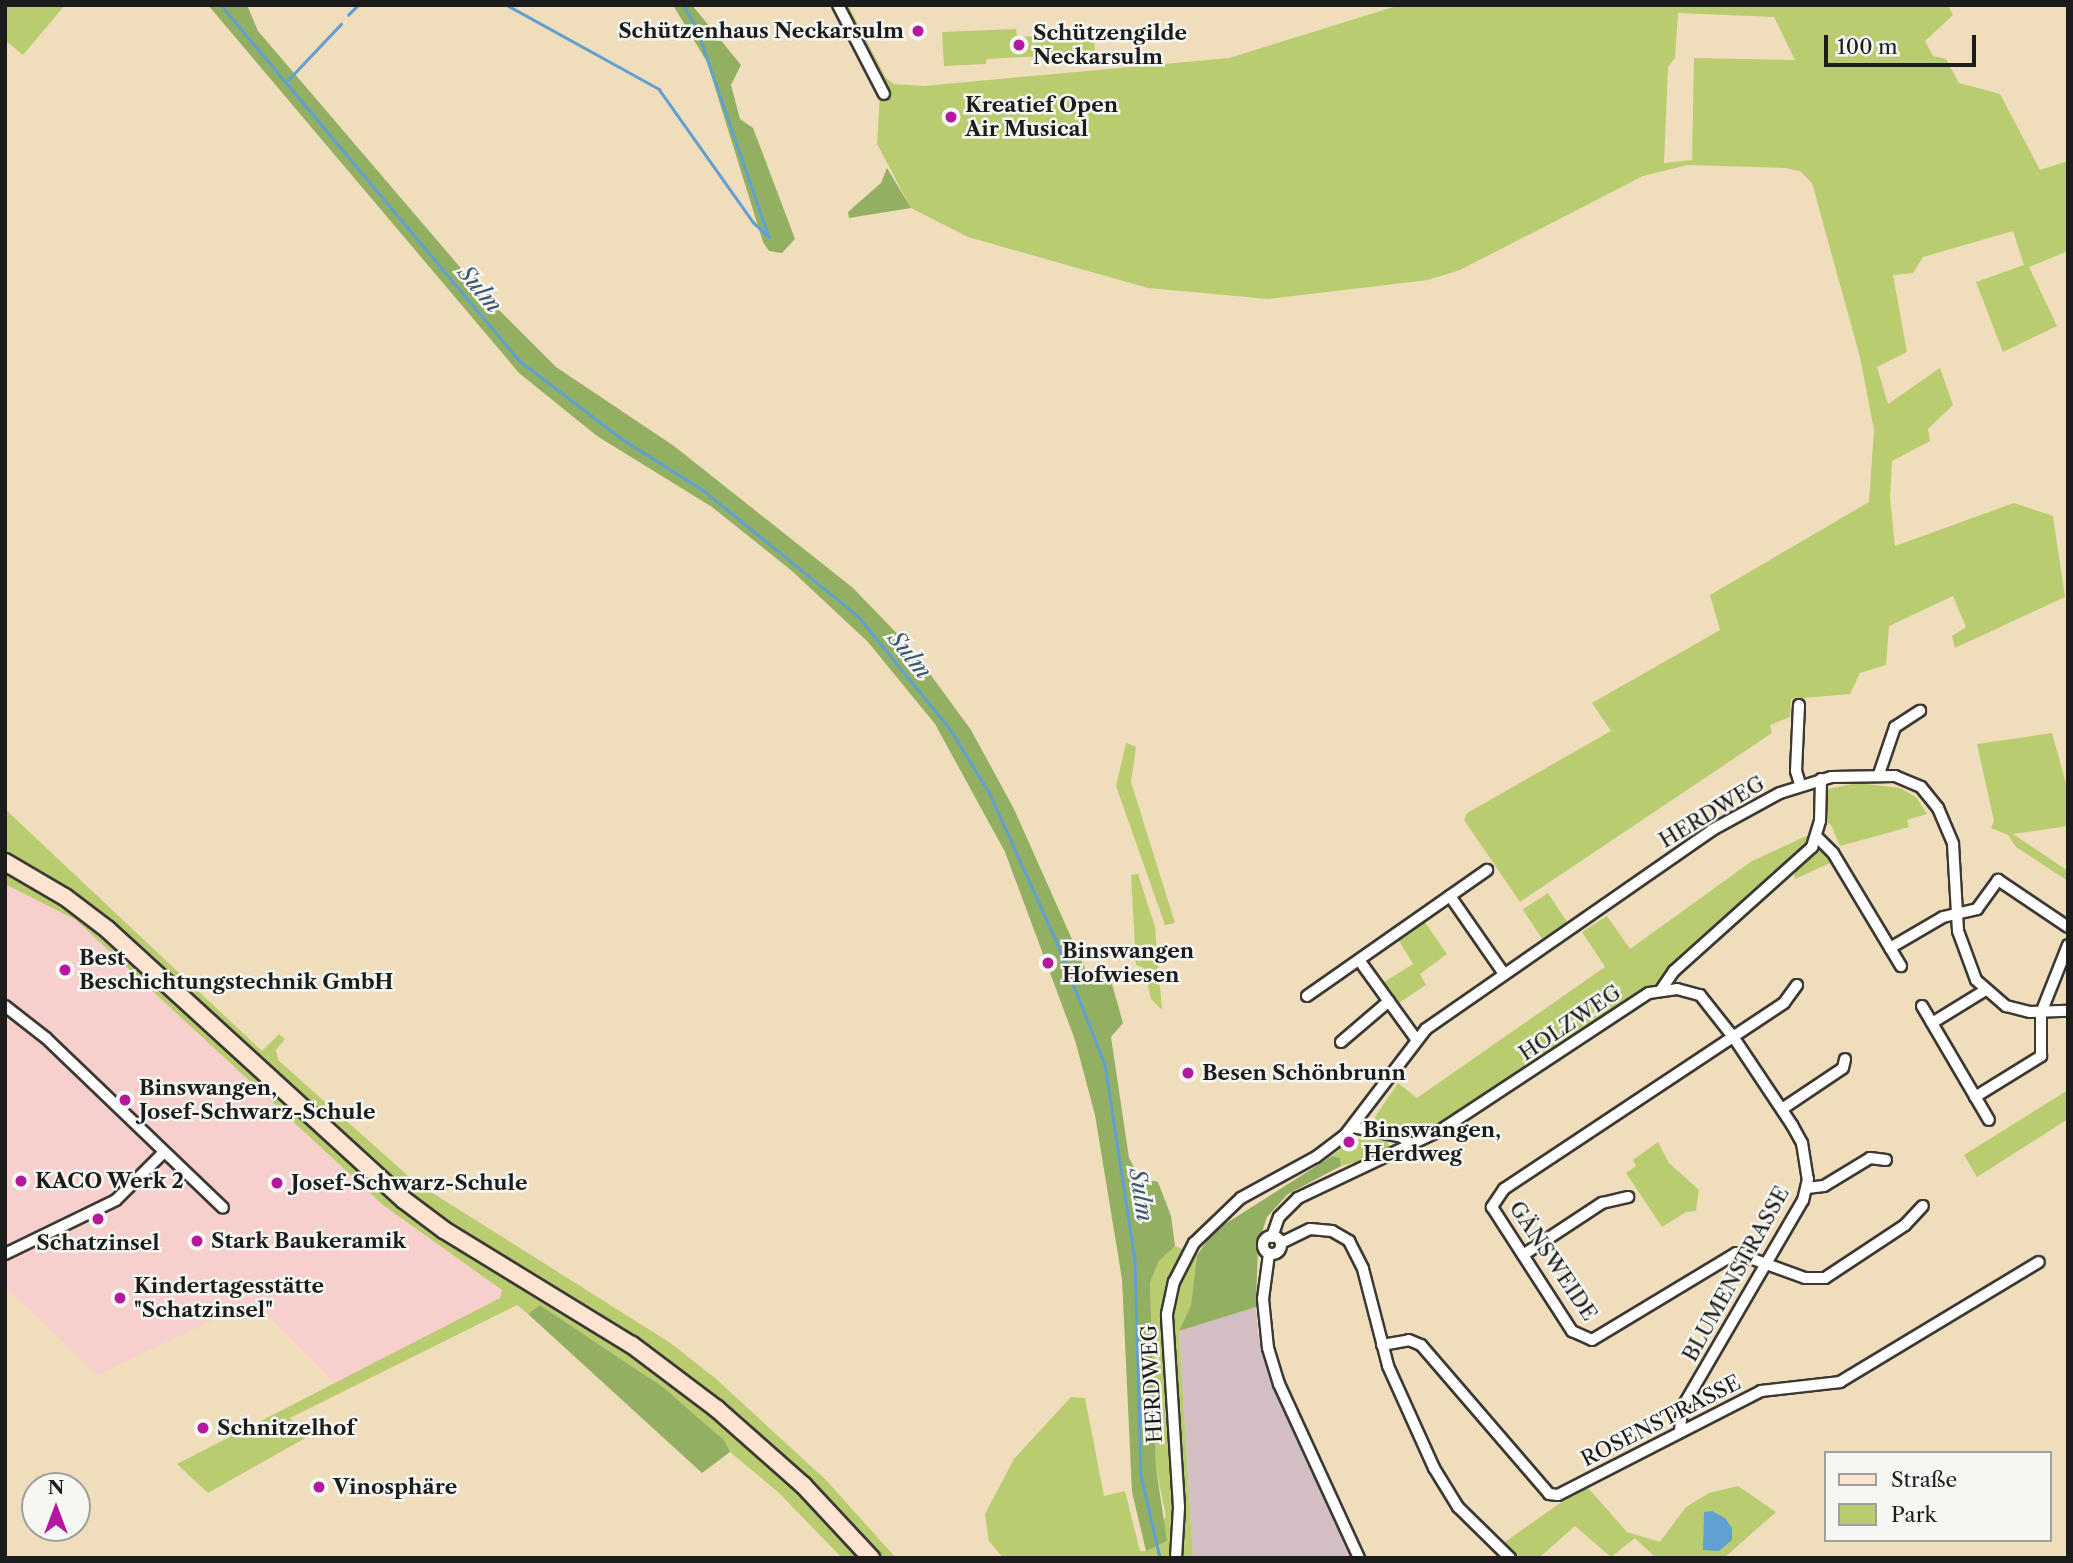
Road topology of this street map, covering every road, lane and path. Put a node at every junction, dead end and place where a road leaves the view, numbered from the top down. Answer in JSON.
{"nodes":[{"id":1,"x":838,"y":5,"type":"edge"},
{"id":2,"x":884,"y":94,"type":"dead end"},
{"id":3,"x":1799,"y":705,"type":"dead end"},
{"id":4,"x":1920,"y":711,"type":"dead end"},
{"id":5,"x":1879,"y":774,"type":"junction"},
{"id":6,"x":1821,"y":779,"type":"junction"},
{"id":7,"x":1800,"y":784,"type":"junction"},
{"id":8,"x":1817,"y":837,"type":"junction"},
{"id":9,"x":5,"y":862,"type":"edge"},
{"id":10,"x":1487,"y":870,"type":"dead end"},
{"id":11,"x":1450,"y":896,"type":"junction"},
{"id":12,"x":1957,"y":912,"type":"junction"},
{"id":13,"x":2068,"y":927,"type":"edge"},
{"id":14,"x":2068,"y":946,"type":"edge"},
{"id":15,"x":1890,"y":948,"type":"junction"},
{"id":16,"x":1359,"y":960,"type":"junction"},
{"id":17,"x":1901,"y":966,"type":"dead end"},
{"id":18,"x":1504,"y":974,"type":"junction"},
{"id":19,"x":1797,"y":985,"type":"dead end"},
{"id":20,"x":1661,"y":990,"type":"junction"},
{"id":21,"x":1984,"y":991,"type":"junction"},
{"id":22,"x":1307,"y":996,"type":"dead end"},
{"id":23,"x":1389,"y":1001,"type":"junction"},
{"id":24,"x":5,"y":1006,"type":"edge"},
{"id":25,"x":1922,"y":1006,"type":"dead end"},
{"id":26,"x":2068,"y":1011,"type":"edge"},
{"id":27,"x":2041,"y":1013,"type":"junction"},
{"id":28,"x":1932,"y":1023,"type":"junction"},
{"id":29,"x":1734,"y":1038,"type":"junction"},
{"id":30,"x":1416,"y":1039,"type":"junction"},
{"id":31,"x":1341,"y":1042,"type":"dead end"},
{"id":32,"x":1844,"y":1059,"type":"dead end"},
{"id":33,"x":1975,"y":1097,"type":"junction"},
{"id":34,"x":1782,"y":1109,"type":"junction"},
{"id":35,"x":1989,"y":1120,"type":"dead end"},
{"id":36,"x":1353,"y":1127,"type":"junction"},
{"id":37,"x":1413,"y":1146,"type":"junction"},
{"id":38,"x":164,"y":1152,"type":"junction"},
{"id":39,"x":1886,"y":1160,"type":"dead end"},
{"id":40,"x":1807,"y":1188,"type":"junction"},
{"id":41,"x":1628,"y":1197,"type":"dead end"},
{"id":42,"x":1923,"y":1206,"type":"dead end"},
{"id":43,"x":223,"y":1208,"type":"dead end"},
{"id":44,"x":1276,"y":1240,"type":"junction"},
{"id":45,"x":5,"y":1254,"type":"edge"},
{"id":46,"x":1523,"y":1255,"type":"junction"},
{"id":47,"x":1768,"y":1262,"type":"junction"},
{"id":48,"x":2039,"y":1262,"type":"dead end"},
{"id":49,"x":1382,"y":1345,"type":"junction"},
{"id":50,"x":1680,"y":1430,"type":"junction"},
{"id":51,"x":871,"y":1558,"type":"edge"},
{"id":52,"x":1176,"y":1558,"type":"edge"},
{"id":53,"x":1359,"y":1558,"type":"edge"},
{"id":54,"x":1510,"y":1558,"type":"edge"}],
"edges":[{"from":1,"to":2,"type":"street"},
{"from":3,"to":7,"type":"street"},
{"from":4,"to":5,"type":"street"},
{"from":5,"to":6,"type":"street","name":"HERDWEG"},
{"from":5,"to":12,"type":"street","name":"HERDWEG"},
{"from":6,"to":7,"type":"street","name":"HERDWEG"},
{"from":6,"to":8,"type":"street"},
{"from":7,"to":18,"type":"street","name":"HERDWEG"},
{"from":8,"to":15,"type":"street"},
{"from":8,"to":20,"type":"street","name":"HOLZWEG"},
{"from":9,"to":51,"type":"main road"},
{"from":10,"to":11,"type":"street"},
{"from":11,"to":16,"type":"street"},
{"from":11,"to":18,"type":"street"},
{"from":12,"to":13,"type":"street"},
{"from":12,"to":15,"type":"street"},
{"from":12,"to":21,"type":"street","name":"HERDWEG"},
{"from":14,"to":27,"type":"street"},
{"from":15,"to":17,"type":"street"},
{"from":16,"to":22,"type":"street"},
{"from":16,"to":23,"type":"street"},
{"from":18,"to":30,"type":"street","name":"HERDWEG"},
{"from":19,"to":29,"type":"street"},
{"from":20,"to":29,"type":"street","name":"BLUMENSTRASSE"},
{"from":20,"to":37,"type":"street","name":"HOLZWEG"},
{"from":21,"to":27,"type":"street"},
{"from":21,"to":28,"type":"street"},
{"from":23,"to":30,"type":"street"},
{"from":23,"to":31,"type":"street"},
{"from":24,"to":38,"type":"street"},
{"from":25,"to":28,"type":"street"},
{"from":26,"to":27,"type":"street"},
{"from":27,"to":33,"type":"street"},
{"from":28,"to":33,"type":"street"},
{"from":29,"to":34,"type":"street","name":"BLUMENSTRASSE"},
{"from":29,"to":46,"type":"street","name":"GÄNSWEIDE"},
{"from":30,"to":36,"type":"street","name":"HERDWEG"},
{"from":32,"to":34,"type":"street"},
{"from":33,"to":35,"type":"street"},
{"from":34,"to":40,"type":"street","name":"BLUMENSTRASSE"},
{"from":36,"to":37,"type":"street"},
{"from":36,"to":52,"type":"street","name":"HERDWEG"},
{"from":37,"to":44,"type":"street","name":"HOLZWEG"},
{"from":38,"to":43,"type":"street"},
{"from":38,"to":45,"type":"street"},
{"from":39,"to":40,"type":"street"},
{"from":40,"to":47,"type":"street","name":"BLUMENSTRASSE"},
{"from":41,"to":46,"type":"street"},
{"from":42,"to":47,"type":"street"},
{"from":44,"to":49,"type":"street"},
{"from":44,"to":53,"type":"street","name":"HOLZWEG"},
{"from":46,"to":47,"type":"street","name":"GÄNSWEIDE"},
{"from":47,"to":50,"type":"street","name":"BLUMENSTRASSE"},
{"from":48,"to":50,"type":"street","name":"ROSENSTRASSE"},
{"from":49,"to":50,"type":"street","name":"ROSENSTRASSE"},
{"from":49,"to":54,"type":"street"}]}
